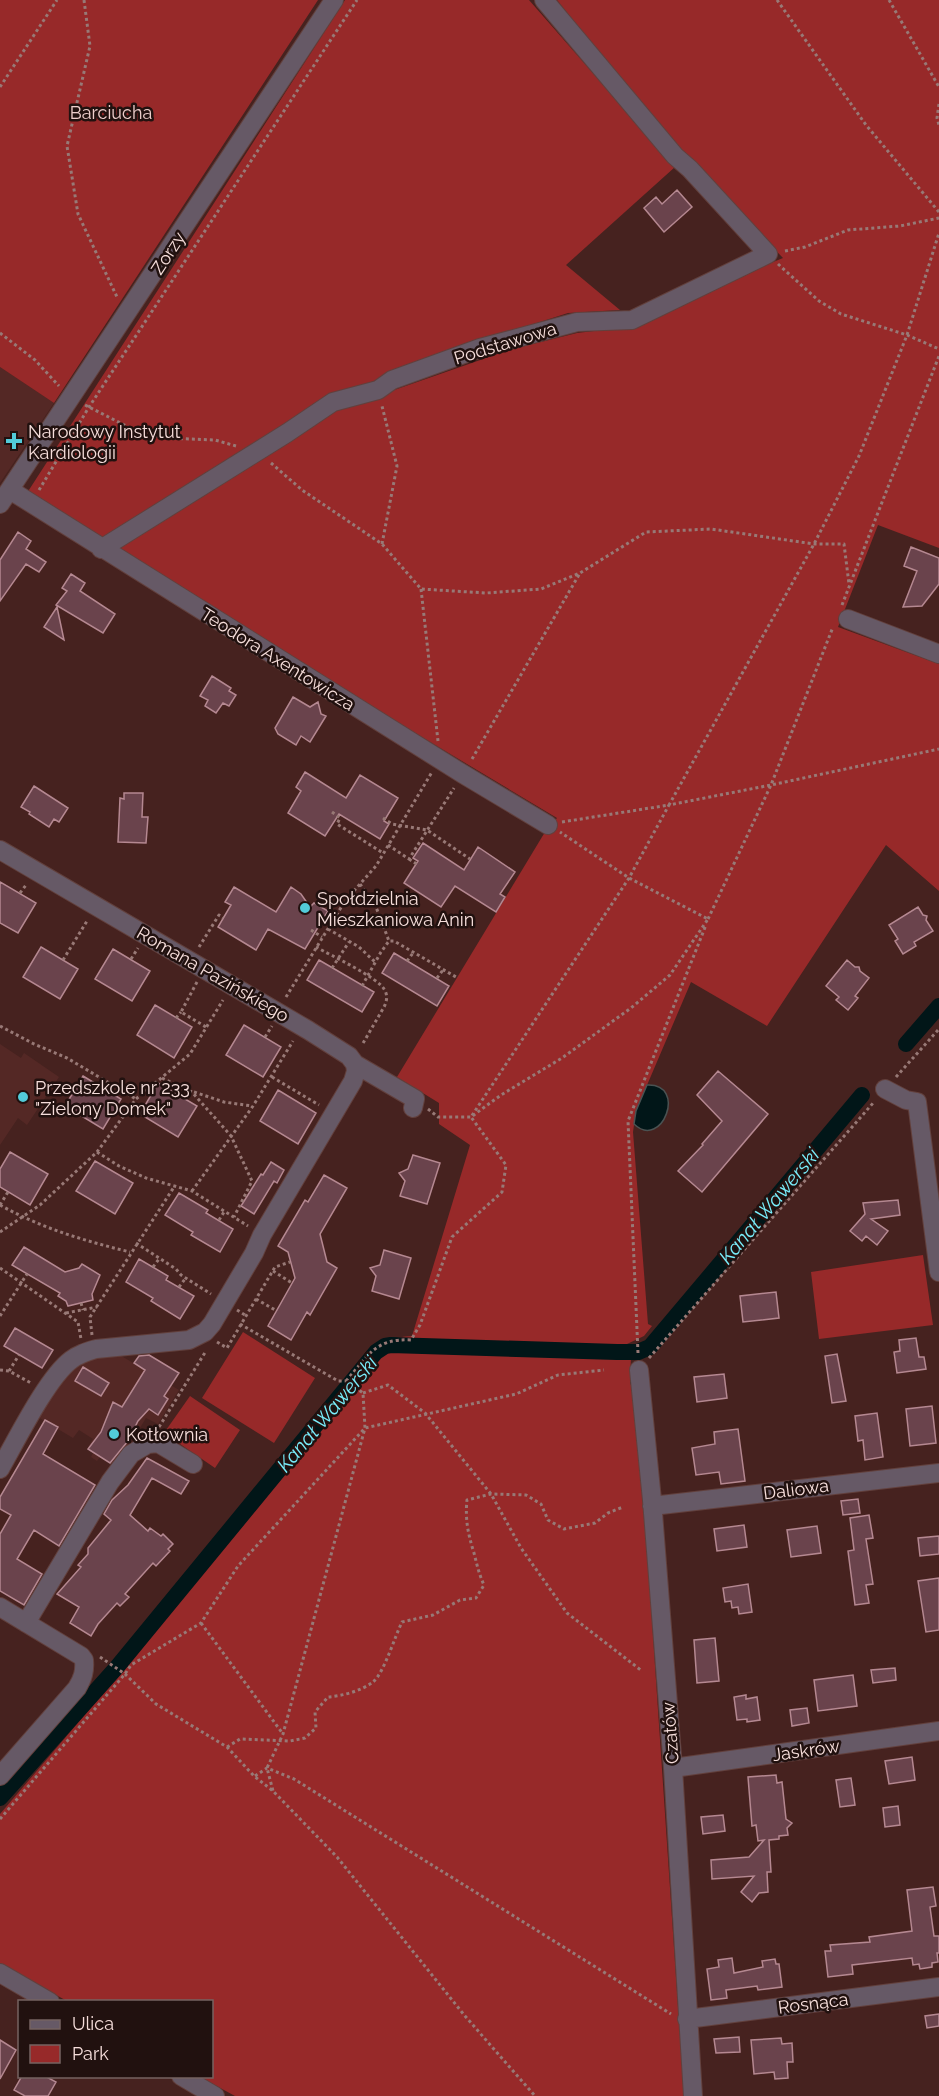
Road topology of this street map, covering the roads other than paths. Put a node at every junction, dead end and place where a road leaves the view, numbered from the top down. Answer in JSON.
{"nodes":[{"id":1,"x":334,"y":0,"type":"edge"},
{"id":2,"x":544,"y":0,"type":"edge"},
{"id":3,"x":5,"y":497,"type":"edge"},
{"id":4,"x":101,"y":549,"type":"junction"},
{"id":5,"x":842,"y":616,"type":"road end"},
{"id":6,"x":939,"y":654,"type":"edge"},
{"id":7,"x":548,"y":825,"type":"road end"},
{"id":8,"x":0,"y":850,"type":"edge"},
{"id":9,"x":354,"y":1061,"type":"junction"},
{"id":10,"x":885,"y":1089,"type":"road end"},
{"id":11,"x":414,"y":1103,"type":"road end"},
{"id":12,"x":936,"y":1217,"type":"edge"},
{"id":13,"x":939,"y":1272,"type":"edge"},
{"id":14,"x":639,"y":1370,"type":"road end"},
{"id":15,"x":193,"y":1464,"type":"dead end"},
{"id":16,"x":0,"y":1469,"type":"edge"},
{"id":17,"x":939,"y":1473,"type":"edge"},
{"id":18,"x":652,"y":1506,"type":"junction"},
{"id":19,"x":0,"y":1607,"type":"edge"},
{"id":20,"x":26,"y":1623,"type":"junction"},
{"id":21,"x":939,"y":1731,"type":"edge"},
{"id":22,"x":673,"y":1768,"type":"junction"},
{"id":23,"x":0,"y":1776,"type":"edge"},
{"id":24,"x":0,"y":1973,"type":"edge"},
{"id":25,"x":939,"y":1986,"type":"edge"},
{"id":26,"x":48,"y":2000,"type":"edge"},
{"id":27,"x":680,"y":2017,"type":"junction"},
{"id":28,"x":184,"y":2078,"type":"edge"},
{"id":29,"x":215,"y":2096,"type":"edge"},
{"id":30,"x":693,"y":2096,"type":"edge"}],
"edges":[{"from":1,"to":3,"type":"street","name":"Zorzy"},
{"from":2,"to":4,"type":"street","name":"Podstawowa"},
{"from":3,"to":4,"type":"street","name":"Teodora Axentowicza"},
{"from":4,"to":7,"type":"street","name":"Teodora Axentowicza"},
{"from":5,"to":6,"type":"street"},
{"from":8,"to":9,"type":"street","name":"Romana Pazińskiego"},
{"from":9,"to":11,"type":"street","name":"Romana Pazińskiego"},
{"from":9,"to":16,"type":"street"},
{"from":10,"to":12,"type":"street"},
{"from":12,"to":13,"type":"street"},
{"from":14,"to":18,"type":"street","name":"Czatów"},
{"from":15,"to":20,"type":"street"},
{"from":17,"to":18,"type":"street","name":"Daliowa"},
{"from":18,"to":22,"type":"street","name":"Czatów"},
{"from":19,"to":20,"type":"street"},
{"from":20,"to":23,"type":"street"},
{"from":21,"to":22,"type":"street","name":"Jaskrów"},
{"from":22,"to":27,"type":"street","name":"Czatów"},
{"from":24,"to":26,"type":"street"},
{"from":25,"to":27,"type":"street","name":"Rosnąca"},
{"from":27,"to":30,"type":"street","name":"Czatów"},
{"from":28,"to":29,"type":"street"}]}
